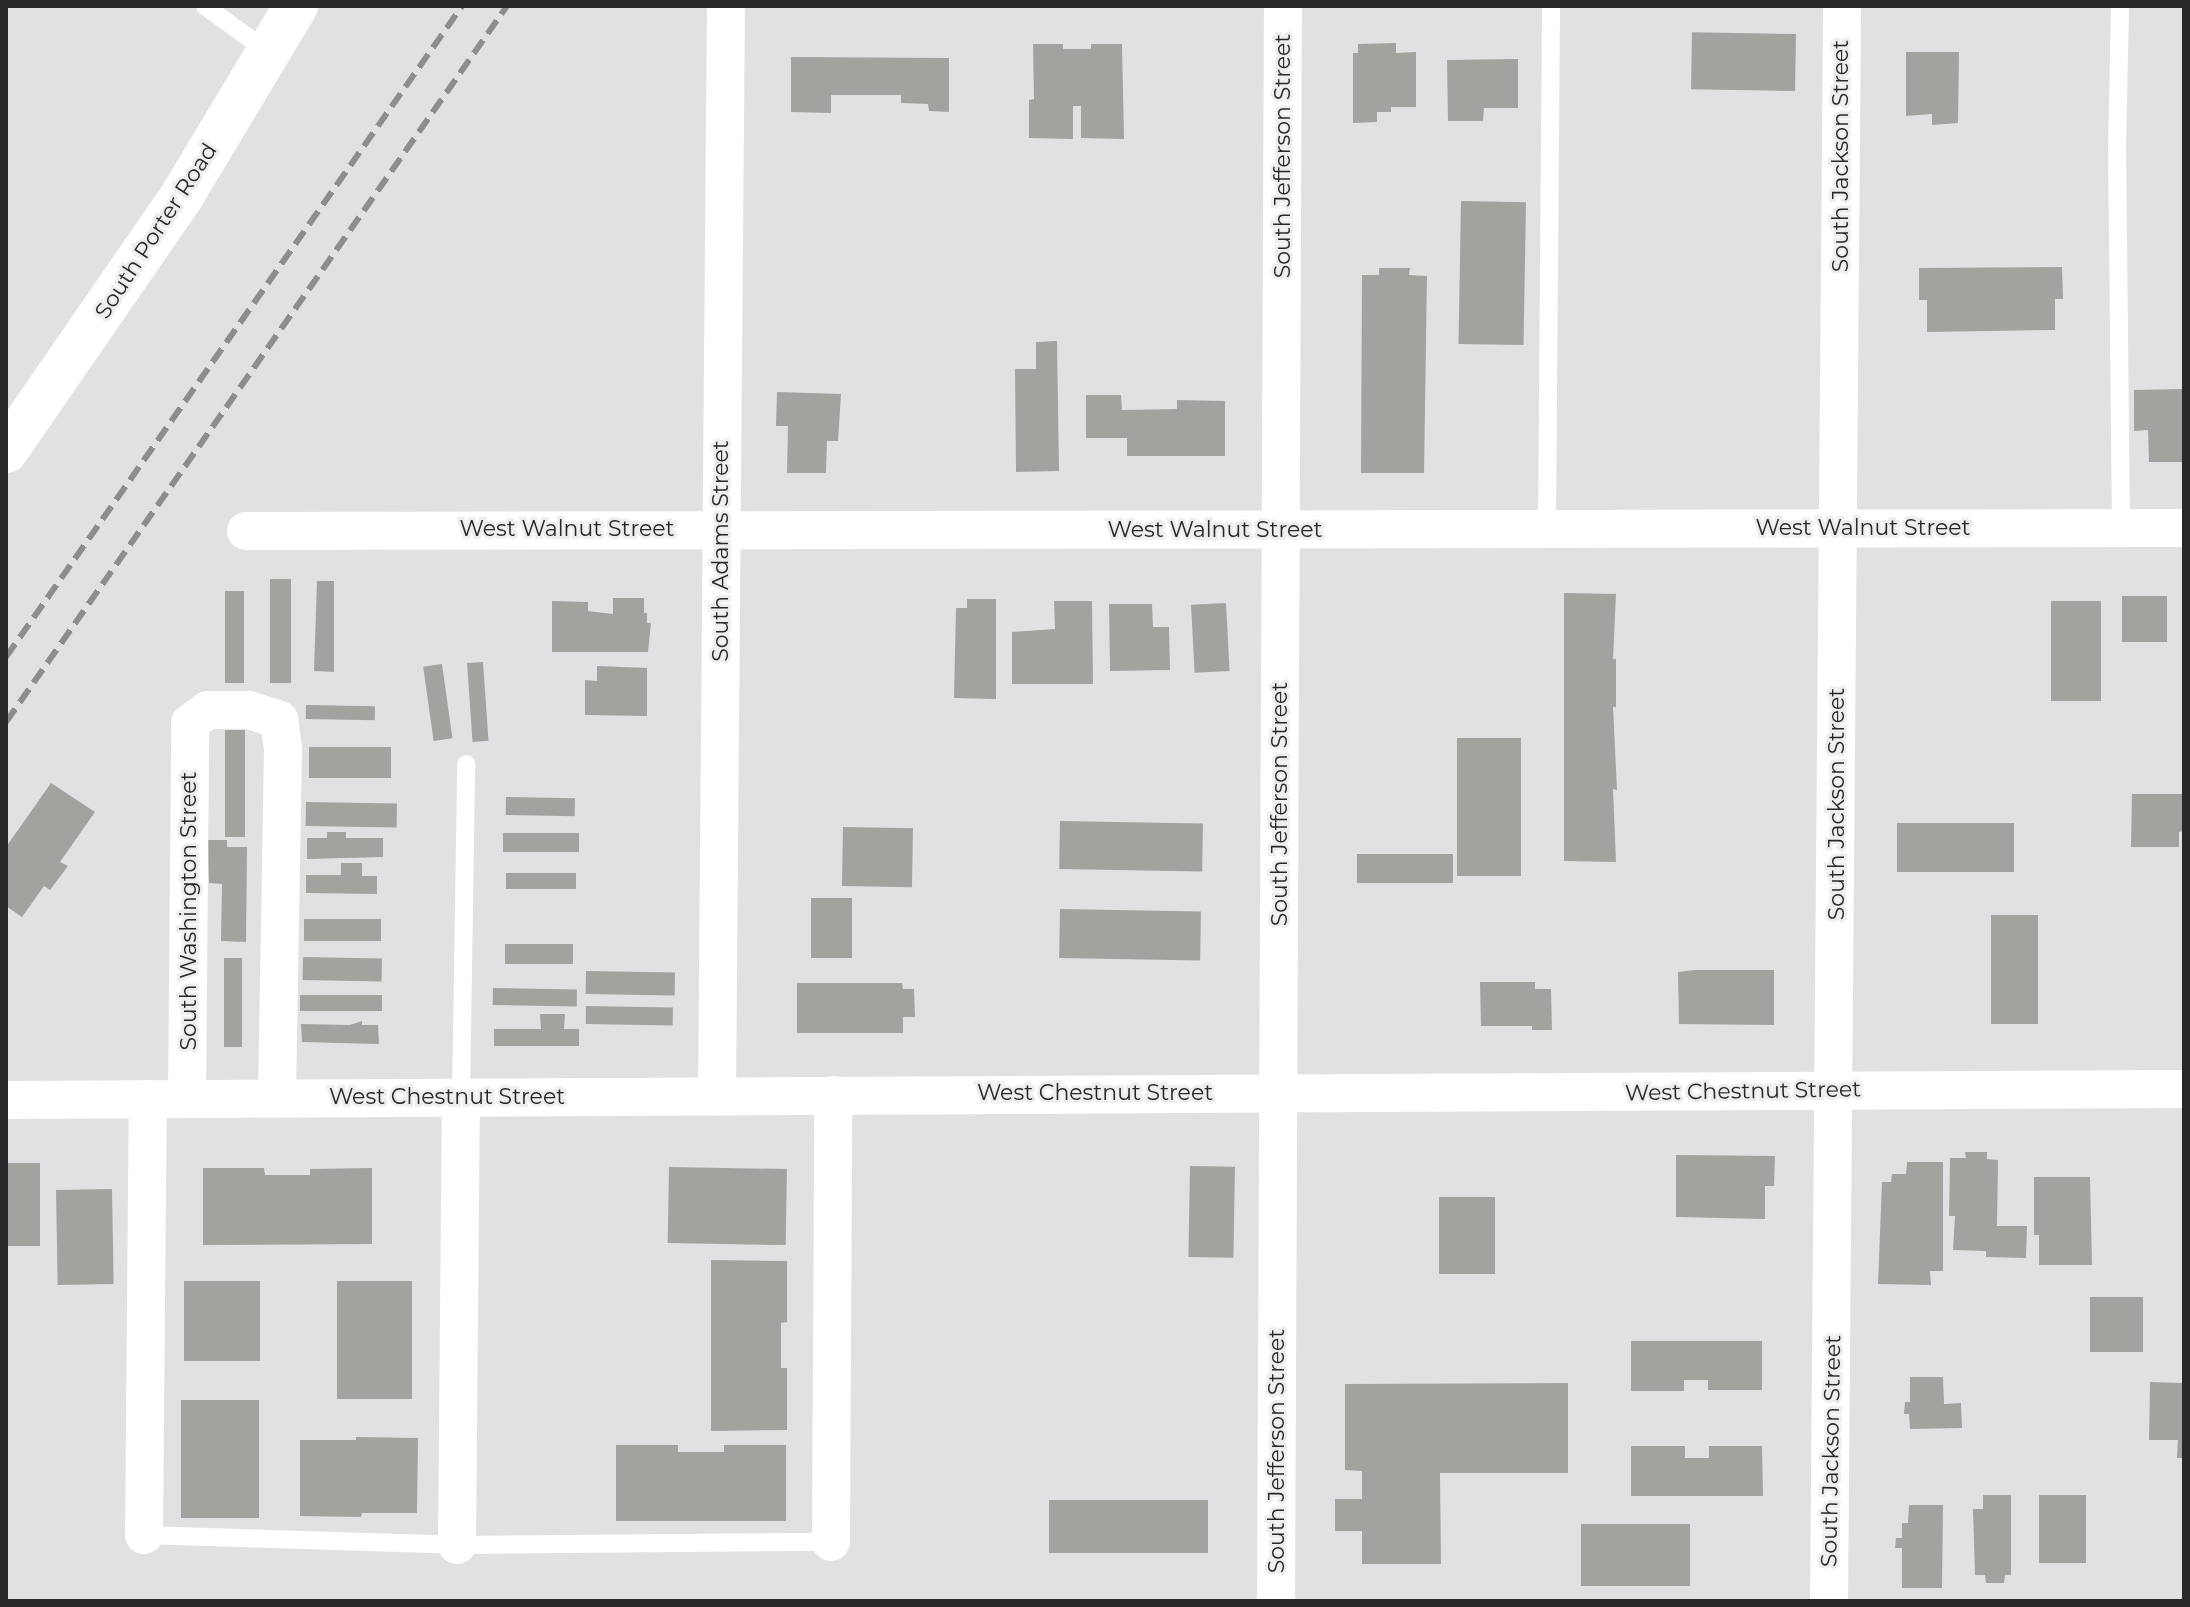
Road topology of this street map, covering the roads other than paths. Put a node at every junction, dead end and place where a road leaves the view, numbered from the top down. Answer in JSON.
{"nodes":[{"id":1,"x":205,"y":6,"type":"edge"},
{"id":2,"x":726,"y":6,"type":"edge"},
{"id":3,"x":1283,"y":6,"type":"edge"},
{"id":4,"x":1551,"y":6,"type":"edge"},
{"id":5,"x":1842,"y":6,"type":"edge"},
{"id":6,"x":2120,"y":6,"type":"edge"},
{"id":7,"x":296,"y":7,"type":"edge"},
{"id":8,"x":270,"y":54,"type":"junction"},
{"id":9,"x":6,"y":451,"type":"edge"},
{"id":10,"x":1547,"y":526,"type":"junction"},
{"id":11,"x":2121,"y":527,"type":"junction"},
{"id":12,"x":1839,"y":528,"type":"junction"},
{"id":13,"x":2184,"y":528,"type":"edge"},
{"id":14,"x":722,"y":529,"type":"junction"},
{"id":15,"x":1281,"y":530,"type":"junction"},
{"id":16,"x":246,"y":531,"type":"dead end"},
{"id":17,"x":466,"y":764,"type":"dead end"},
{"id":18,"x":2184,"y":1089,"type":"edge"},
{"id":19,"x":1279,"y":1092,"type":"junction"},
{"id":20,"x":1835,"y":1092,"type":"junction"},
{"id":21,"x":717,"y":1095,"type":"junction"},
{"id":22,"x":833,"y":1095,"type":"junction"},
{"id":23,"x":461,"y":1097,"type":"junction"},
{"id":24,"x":277,"y":1098,"type":"junction"},
{"id":25,"x":148,"y":1099,"type":"junction"},
{"id":26,"x":187,"y":1099,"type":"junction"},
{"id":27,"x":6,"y":1100,"type":"edge"},
{"id":28,"x":144,"y":1535,"type":"joint"},
{"id":29,"x":831,"y":1542,"type":"joint"},
{"id":30,"x":457,"y":1545,"type":"junction"},
{"id":31,"x":1276,"y":1601,"type":"edge"},
{"id":32,"x":1829,"y":1601,"type":"edge"}],
"edges":[{"from":1,"to":8,"type":"lane"},
{"from":2,"to":14,"type":"street","name":"South Adams Street"},
{"from":3,"to":15,"type":"street","name":"South Jefferson Street"},
{"from":4,"to":10,"type":"lane"},
{"from":5,"to":12,"type":"street","name":"South Jackson Street"},
{"from":6,"to":11,"type":"lane"},
{"from":7,"to":8,"type":"street","name":"South Porter Road"},
{"from":8,"to":9,"type":"street","name":"South Porter Road"},
{"from":10,"to":12,"type":"street","name":"West Walnut Street"},
{"from":10,"to":15,"type":"street","name":"West Walnut Street"},
{"from":11,"to":12,"type":"street","name":"West Walnut Street"},
{"from":11,"to":13,"type":"street","name":"West Walnut Street"},
{"from":12,"to":20,"type":"street","name":"South Jackson Street"},
{"from":14,"to":15,"type":"street","name":"West Walnut Street"},
{"from":14,"to":16,"type":"street","name":"West Walnut Street"},
{"from":14,"to":21,"type":"street","name":"South Adams Street"},
{"from":15,"to":19,"type":"street","name":"South Jefferson Street"},
{"from":17,"to":23,"type":"lane"},
{"from":18,"to":20,"type":"street","name":"West Chestnut Street"},
{"from":19,"to":20,"type":"street","name":"West Chestnut Street"},
{"from":19,"to":22,"type":"street","name":"West Chestnut Street"},
{"from":19,"to":31,"type":"street","name":"South Jefferson Street"},
{"from":20,"to":32,"type":"street","name":"South Jackson Street"},
{"from":21,"to":22,"type":"street","name":"West Chestnut Street"},
{"from":21,"to":23,"type":"street","name":"West Chestnut Street"},
{"from":22,"to":29,"type":"street"},
{"from":23,"to":24,"type":"street","name":"West Chestnut Street"},
{"from":23,"to":30,"type":"street"},
{"from":24,"to":26,"type":"street","name":"West Chestnut Street"},
{"from":24,"to":26,"type":"street","name":"South Washington Street"},
{"from":25,"to":26,"type":"street","name":"West Chestnut Street"},
{"from":25,"to":27,"type":"street","name":"West Chestnut Street"},
{"from":25,"to":28,"type":"street"},
{"from":28,"to":30,"type":"lane"},
{"from":29,"to":30,"type":"lane"}]}
